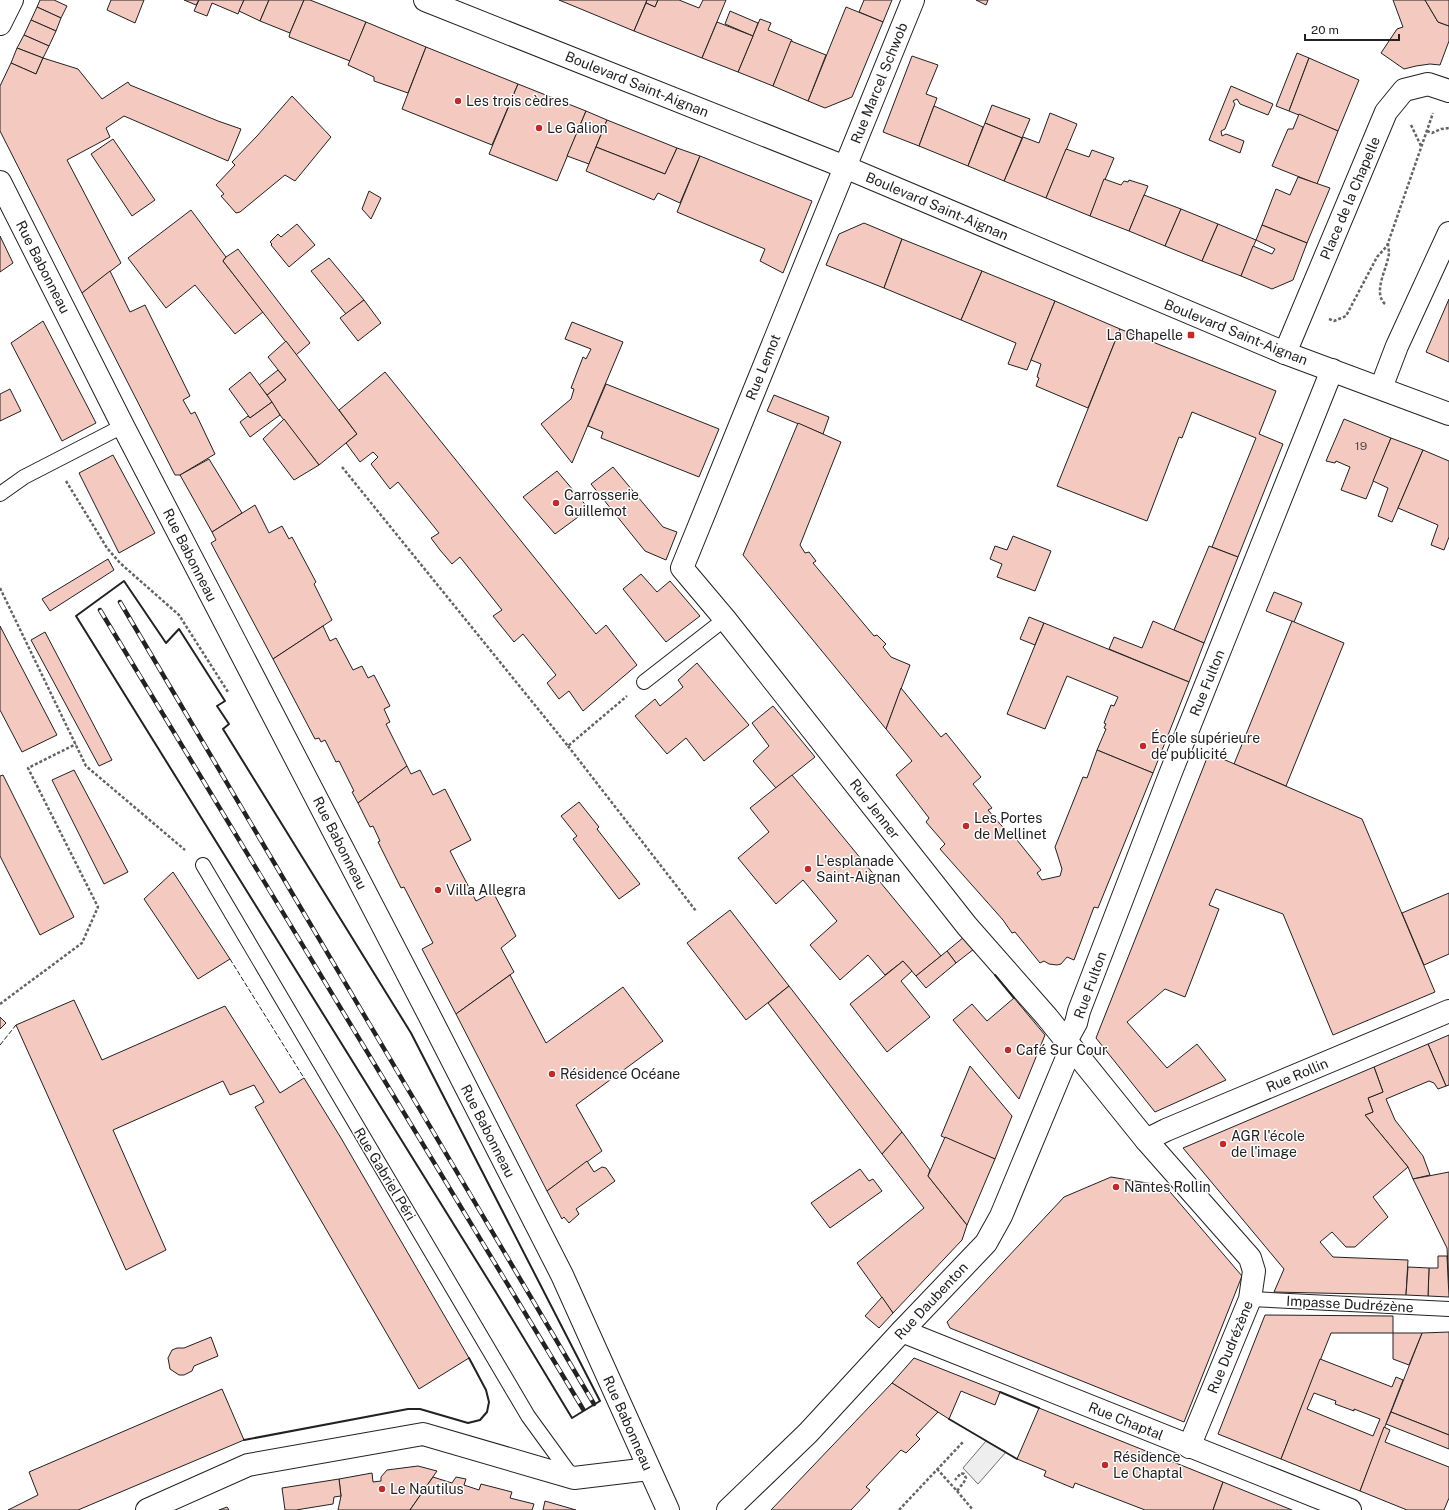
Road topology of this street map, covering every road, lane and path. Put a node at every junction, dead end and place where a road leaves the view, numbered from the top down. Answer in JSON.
{"nodes":[{"id":1,"x":12,"y":0,"type":"edge"},
{"id":2,"x":425,"y":0,"type":"edge"},
{"id":3,"x":913,"y":0,"type":"edge"},
{"id":4,"x":0,"y":24,"type":"edge"},
{"id":5,"x":1446,"y":90,"type":"edge"},
{"id":6,"x":1449,"y":128,"type":"edge"},
{"id":7,"x":1427,"y":131,"type":"junction"},
{"id":8,"x":845,"y":167,"type":"junction"},
{"id":9,"x":0,"y":182,"type":"edge"},
{"id":10,"x":1449,"y":233,"type":"edge"},
{"id":11,"x":1388,"y":243,"type":"junction"},
{"id":12,"x":1304,"y":307,"type":"junction"},
{"id":13,"x":1408,"y":323,"type":"junction"},
{"id":14,"x":1285,"y":353,"type":"junction"},
{"id":15,"x":1332,"y":370,"type":"junction"},
{"id":16,"x":1381,"y":388,"type":"junction"},
{"id":17,"x":1449,"y":414,"type":"edge"},
{"id":18,"x":123,"y":426,"type":"junction"},
{"id":19,"x":54,"y":462,"type":"junction"},
{"id":20,"x":342,"y":467,"type":"dead end"},
{"id":21,"x":0,"y":494,"type":"edge"},
{"id":22,"x":682,"y":568,"type":"joint"},
{"id":23,"x":0,"y":588,"type":"edge"},
{"id":24,"x":725,"y":620,"type":"junction"},
{"id":25,"x":644,"y":682,"type":"joint"},
{"id":26,"x":232,"y":698,"type":"dead end"},
{"id":27,"x":76,"y":744,"type":"junction"},
{"id":28,"x":568,"y":746,"type":"junction"},
{"id":29,"x":202,"y":865,"type":"joint"},
{"id":30,"x":696,"y":912,"type":"dead end"},
{"id":31,"x":0,"y":1004,"type":"edge"},
{"id":32,"x":1449,"y":1011,"type":"edge"},
{"id":33,"x":1070,"y":1046,"type":"junction"},
{"id":34,"x":1146,"y":1140,"type":"junction"},
{"id":35,"x":1250,"y":1299,"type":"junction"},
{"id":36,"x":1449,"y":1309,"type":"edge"},
{"id":37,"x":902,"y":1331,"type":"junction"},
{"id":38,"x":963,"y":1442,"type":"dead end"},
{"id":39,"x":1189,"y":1447,"type":"junction"},
{"id":40,"x":649,"y":1469,"type":"junction"},
{"id":41,"x":937,"y":1469,"type":"junction"},
{"id":42,"x":574,"y":1478,"type":"junction"},
{"id":43,"x":956,"y":1480,"type":"dead end"},
{"id":44,"x":957,"y":1491,"type":"junction"},
{"id":45,"x":147,"y":1510,"type":"edge"},
{"id":46,"x":668,"y":1510,"type":"edge"},
{"id":47,"x":728,"y":1510,"type":"edge"},
{"id":48,"x":899,"y":1510,"type":"edge"},
{"id":49,"x":973,"y":1510,"type":"edge"},
{"id":50,"x":1350,"y":1510,"type":"edge"}],
"edges":[{"from":1,"to":4,"type":"street"},
{"from":2,"to":8,"type":"street","name":"Boulevard Saint-Aignan"},
{"from":3,"to":8,"type":"street","name":"Rue Marcel Schwob"},
{"from":5,"to":7,"type":"path"},
{"from":5,"to":12,"type":"street","name":"Place de la Chapelle"},
{"from":6,"to":7,"type":"path"},
{"from":7,"to":11,"type":"path"},
{"from":8,"to":14,"type":"street","name":"Boulevard Saint-Aignan"},
{"from":8,"to":22,"type":"street","name":"Rue Lemot"},
{"from":9,"to":18,"type":"street","name":"Rue Babonneau"},
{"from":10,"to":13,"type":"street"},
{"from":11,"to":12,"type":"path"},
{"from":11,"to":13,"type":"path"},
{"from":12,"to":14,"type":"street","name":"Place de la Chapelle"},
{"from":13,"to":16,"type":"street"},
{"from":14,"to":15,"type":"street","name":"Boulevard Saint-Aignan"},
{"from":15,"to":16,"type":"street","name":"Boulevard Saint-Aignan"},
{"from":15,"to":33,"type":"street","name":"Rue Fulton"},
{"from":16,"to":17,"type":"street","name":"Boulevard Saint-Aignan"},
{"from":18,"to":19,"type":"lane"},
{"from":18,"to":40,"type":"street","name":"Rue Babonneau"},
{"from":19,"to":21,"type":"lane"},
{"from":19,"to":26,"type":"path"},
{"from":20,"to":28,"type":"path"},
{"from":22,"to":24,"type":"street","name":"Rue Jenner"},
{"from":23,"to":27,"type":"path"},
{"from":24,"to":25,"type":"lane"},
{"from":24,"to":33,"type":"street","name":"Rue Jenner"},
{"from":25,"to":28,"type":"path"},
{"from":27,"to":29,"type":"path"},
{"from":27,"to":31,"type":"path"},
{"from":28,"to":30,"type":"path"},
{"from":29,"to":42,"type":"lane","name":"Rue Gabriel Péri"},
{"from":32,"to":34,"type":"street","name":"Rue Rollin"},
{"from":33,"to":34,"type":"street","name":"Rue Jenner"},
{"from":33,"to":37,"type":"street","name":"Rue Daubenton"},
{"from":34,"to":35,"type":"street","name":"Rue Dudrézène"},
{"from":35,"to":36,"type":"lane","name":"Impasse Dudrézène"},
{"from":35,"to":39,"type":"street","name":"Rue Dudrézène"},
{"from":37,"to":39,"type":"street","name":"Rue Chaptal"},
{"from":37,"to":47,"type":"street","name":"Rue Daubenton"},
{"from":38,"to":41,"type":"path"},
{"from":39,"to":50,"type":"street","name":"Rue Chaptal"},
{"from":40,"to":42,"type":"street"},
{"from":40,"to":46,"type":"street","name":"Rue Babonneau"},
{"from":41,"to":44,"type":"path"},
{"from":41,"to":48,"type":"path"},
{"from":42,"to":45,"type":"street"},
{"from":43,"to":44,"type":"path"},
{"from":44,"to":49,"type":"path"}]}
